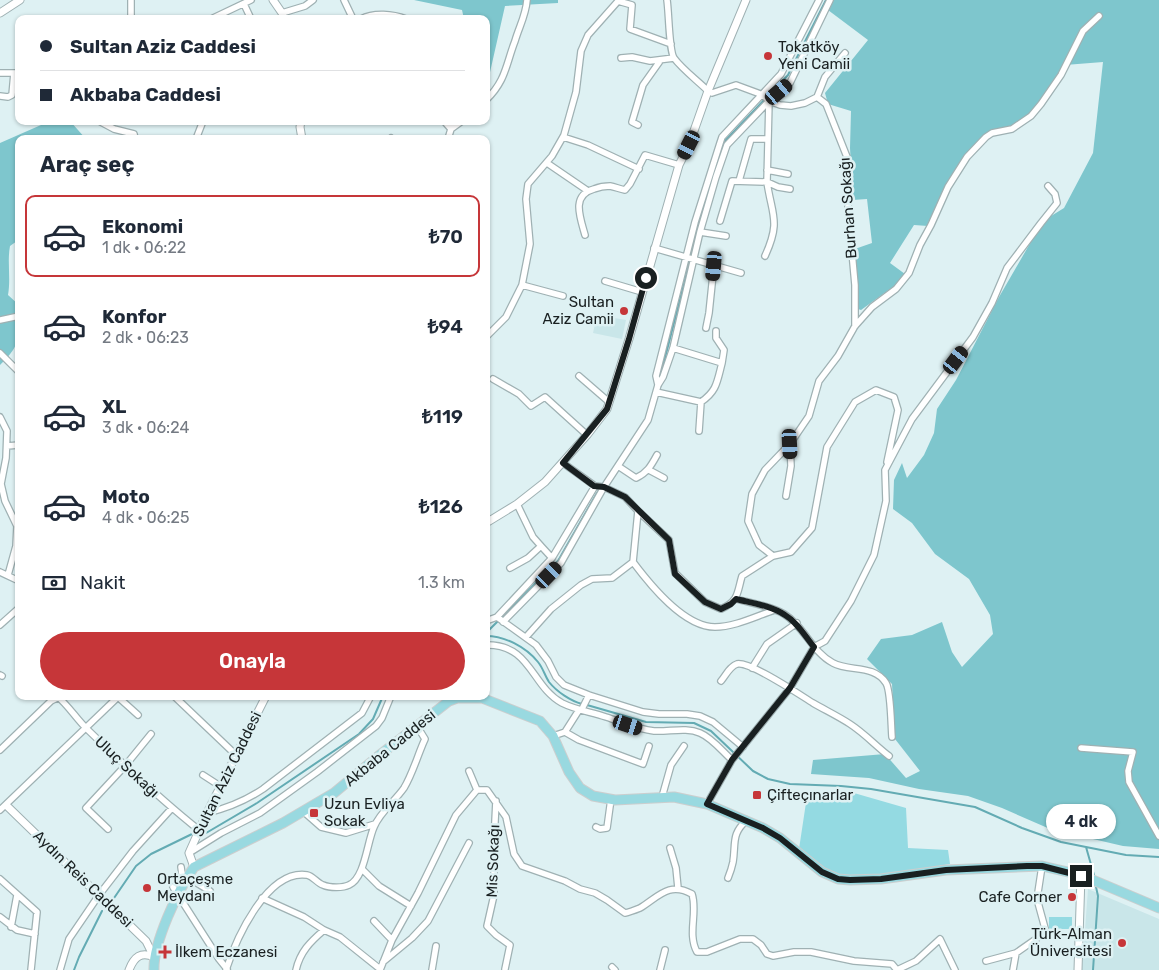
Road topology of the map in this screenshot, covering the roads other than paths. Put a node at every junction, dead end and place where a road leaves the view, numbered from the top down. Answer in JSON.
{"nodes":[{"id":1,"x":20,"y":0,"type":"edge"},
{"id":2,"x":131,"y":0,"type":"edge"},
{"id":3,"x":251,"y":0,"type":"edge"},
{"id":4,"x":273,"y":0,"type":"edge"},
{"id":5,"x":313,"y":0,"type":"edge"},
{"id":6,"x":344,"y":0,"type":"edge"},
{"id":7,"x":527,"y":0,"type":"edge"},
{"id":8,"x":618,"y":0,"type":"edge"},
{"id":9,"x":667,"y":0,"type":"edge"},
{"id":10,"x":746,"y":0,"type":"edge"},
{"id":11,"x":819,"y":0,"type":"edge"},
{"id":12,"x":828,"y":1,"type":"edge"},
{"id":13,"x":244,"y":4,"type":"junction"},
{"id":14,"x":0,"y":13,"type":"edge"},
{"id":15,"x":131,"y":15,"type":"edge"},
{"id":16,"x":220,"y":15,"type":"edge"},
{"id":17,"x":249,"y":15,"type":"edge"},
{"id":18,"x":282,"y":15,"type":"edge"},
{"id":19,"x":285,"y":15,"type":"edge"},
{"id":20,"x":351,"y":15,"type":"edge"},
{"id":21,"x":367,"y":15,"type":"edge"},
{"id":22,"x":391,"y":15,"type":"edge"},
{"id":23,"x":1099,"y":16,"type":"dead end"},
{"id":24,"x":671,"y":44,"type":"junction"},
{"id":25,"x":845,"y":53,"type":"dead end"},
{"id":26,"x":621,"y":58,"type":"dead end"},
{"id":27,"x":674,"y":58,"type":"junction"},
{"id":28,"x":660,"y":60,"type":"junction"},
{"id":29,"x":0,"y":73,"type":"edge"},
{"id":30,"x":15,"y":73,"type":"edge"},
{"id":31,"x":15,"y":78,"type":"edge"},
{"id":32,"x":708,"y":91,"type":"junction"},
{"id":33,"x":763,"y":95,"type":"junction"},
{"id":34,"x":0,"y":96,"type":"edge"},
{"id":35,"x":490,"y":96,"type":"edge"},
{"id":36,"x":817,"y":97,"type":"junction"},
{"id":37,"x":769,"y":100,"type":"junction"},
{"id":38,"x":106,"y":125,"type":"edge"},
{"id":39,"x":448,"y":125,"type":"edge"},
{"id":40,"x":456,"y":125,"type":"edge"},
{"id":41,"x":638,"y":126,"type":"dead end"},
{"id":42,"x":451,"y":129,"type":"junction"},
{"id":43,"x":132,"y":135,"type":"edge"},
{"id":44,"x":449,"y":135,"type":"edge"},
{"id":45,"x":563,"y":137,"type":"junction"},
{"id":46,"x":768,"y":139,"type":"junction"},
{"id":47,"x":547,"y":163,"type":"junction"},
{"id":48,"x":678,"y":165,"type":"junction"},
{"id":49,"x":639,"y":169,"type":"junction"},
{"id":50,"x":768,"y":170,"type":"junction"},
{"id":51,"x":788,"y":174,"type":"dead end"},
{"id":52,"x":739,"y":181,"type":"junction"},
{"id":53,"x":767,"y":182,"type":"junction"},
{"id":54,"x":1048,"y":186,"type":"dead end"},
{"id":55,"x":790,"y":189,"type":"dead end"},
{"id":56,"x":588,"y":190,"type":"junction"},
{"id":57,"x":720,"y":221,"type":"dead end"},
{"id":58,"x":700,"y":232,"type":"junction"},
{"id":59,"x":585,"y":235,"type":"dead end"},
{"id":60,"x":726,"y":236,"type":"dead end"},
{"id":61,"x":654,"y":248,"type":"junction"},
{"id":62,"x":765,"y":256,"type":"dead end"},
{"id":63,"x":686,"y":258,"type":"junction"},
{"id":64,"x":694,"y":260,"type":"junction"},
{"id":65,"x":714,"y":266,"type":"junction"},
{"id":66,"x":741,"y":273,"type":"dead end"},
{"id":67,"x":605,"y":281,"type":"dead end"},
{"id":68,"x":522,"y":285,"type":"junction"},
{"id":69,"x":642,"y":292,"type":"junction"},
{"id":70,"x":563,"y":296,"type":"dead end"},
{"id":71,"x":15,"y":317,"type":"edge"},
{"id":72,"x":0,"y":320,"type":"edge"},
{"id":73,"x":855,"y":326,"type":"junction"},
{"id":74,"x":706,"y":328,"type":"dead end"},
{"id":75,"x":716,"y":331,"type":"dead end"},
{"id":76,"x":490,"y":333,"type":"edge"},
{"id":77,"x":673,"y":348,"type":"junction"},
{"id":78,"x":0,"y":353,"type":"edge"},
{"id":79,"x":722,"y":364,"type":"junction"},
{"id":80,"x":15,"y":368,"type":"edge"},
{"id":81,"x":578,"y":376,"type":"dead end"},
{"id":82,"x":493,"y":379,"type":"dead end"},
{"id":83,"x":658,"y":385,"type":"junction"},
{"id":84,"x":656,"y":392,"type":"junction"},
{"id":85,"x":609,"y":402,"type":"junction"},
{"id":86,"x":701,"y":402,"type":"junction"},
{"id":87,"x":0,"y":417,"type":"edge"},
{"id":88,"x":4,"y":425,"type":"junction"},
{"id":89,"x":699,"y":431,"type":"dead end"},
{"id":90,"x":0,"y":434,"type":"edge"},
{"id":91,"x":587,"y":435,"type":"junction"},
{"id":92,"x":790,"y":444,"type":"junction"},
{"id":93,"x":15,"y":445,"type":"edge"},
{"id":94,"x":7,"y":446,"type":"junction"},
{"id":95,"x":657,"y":455,"type":"dead end"},
{"id":96,"x":563,"y":463,"type":"junction"},
{"id":97,"x":618,"y":466,"type":"junction"},
{"id":98,"x":649,"y":470,"type":"junction"},
{"id":99,"x":885,"y":470,"type":"junction"},
{"id":100,"x":664,"y":478,"type":"dead end"},
{"id":101,"x":594,"y":486,"type":"junction"},
{"id":102,"x":604,"y":487,"type":"junction"},
{"id":103,"x":786,"y":496,"type":"dead end"},
{"id":104,"x":517,"y":504,"type":"junction"},
{"id":105,"x":638,"y":511,"type":"junction"},
{"id":106,"x":490,"y":521,"type":"edge"},
{"id":107,"x":15,"y":522,"type":"edge"},
{"id":108,"x":541,"y":546,"type":"junction"},
{"id":109,"x":15,"y":550,"type":"edge"},
{"id":110,"x":773,"y":556,"type":"junction"},
{"id":111,"x":552,"y":558,"type":"junction"},
{"id":112,"x":633,"y":562,"type":"junction"},
{"id":113,"x":510,"y":568,"type":"dead end"},
{"id":114,"x":0,"y":572,"type":"edge"},
{"id":115,"x":8,"y":575,"type":"junction"},
{"id":116,"x":15,"y":579,"type":"edge"},
{"id":117,"x":736,"y":599,"type":"junction"},
{"id":118,"x":775,"y":610,"type":"junction"},
{"id":119,"x":15,"y":612,"type":"edge"},
{"id":120,"x":497,"y":617,"type":"junction"},
{"id":121,"x":490,"y":620,"type":"edge"},
{"id":122,"x":503,"y":622,"type":"junction"},
{"id":123,"x":796,"y":624,"type":"junction"},
{"id":124,"x":0,"y":625,"type":"edge"},
{"id":125,"x":526,"y":638,"type":"junction"},
{"id":126,"x":490,"y":645,"type":"edge"},
{"id":127,"x":814,"y":647,"type":"junction"},
{"id":128,"x":752,"y":668,"type":"junction"},
{"id":129,"x":721,"y":681,"type":"dead end"},
{"id":130,"x":790,"y":688,"type":"junction"},
{"id":131,"x":588,"y":697,"type":"junction"},
{"id":132,"x":53,"y":700,"type":"edge"},
{"id":133,"x":62,"y":700,"type":"edge"},
{"id":134,"x":114,"y":700,"type":"edge"},
{"id":135,"x":122,"y":700,"type":"edge"},
{"id":136,"x":178,"y":700,"type":"edge"},
{"id":137,"x":264,"y":700,"type":"edge"},
{"id":138,"x":369,"y":700,"type":"edge"},
{"id":139,"x":389,"y":700,"type":"edge"},
{"id":140,"x":446,"y":700,"type":"edge"},
{"id":141,"x":487,"y":700,"type":"edge"},
{"id":142,"x":581,"y":710,"type":"junction"},
{"id":143,"x":138,"y":715,"type":"dead end"},
{"id":144,"x":417,"y":726,"type":"junction"},
{"id":145,"x":86,"y":728,"type":"junction"},
{"id":146,"x":565,"y":732,"type":"junction"},
{"id":147,"x":151,"y":734,"type":"dead end"},
{"id":148,"x":553,"y":736,"type":"junction"},
{"id":149,"x":892,"y":736,"type":"dead end"},
{"id":150,"x":649,"y":746,"type":"dead end"},
{"id":151,"x":684,"y":746,"type":"dead end"},
{"id":152,"x":743,"y":747,"type":"junction"},
{"id":153,"x":1082,"y":748,"type":"dead end"},
{"id":154,"x":0,"y":750,"type":"edge"},
{"id":155,"x":236,"y":755,"type":"junction"},
{"id":156,"x":889,"y":756,"type":"dead end"},
{"id":157,"x":733,"y":759,"type":"junction"},
{"id":158,"x":125,"y":766,"type":"junction"},
{"id":159,"x":469,"y":771,"type":"dead end"},
{"id":160,"x":204,"y":775,"type":"dead end"},
{"id":161,"x":220,"y":786,"type":"junction"},
{"id":162,"x":477,"y":790,"type":"junction"},
{"id":163,"x":662,"y":797,"type":"junction"},
{"id":164,"x":611,"y":799,"type":"junction"},
{"id":165,"x":496,"y":801,"type":"junction"},
{"id":166,"x":707,"y":804,"type":"junction"},
{"id":167,"x":7,"y":806,"type":"junction"},
{"id":168,"x":172,"y":808,"type":"junction"},
{"id":169,"x":0,"y":810,"type":"edge"},
{"id":170,"x":304,"y":812,"type":"junction"},
{"id":171,"x":207,"y":813,"type":"junction"},
{"id":172,"x":747,"y":820,"type":"junction"},
{"id":173,"x":375,"y":824,"type":"junction"},
{"id":174,"x":596,"y":826,"type":"dead end"},
{"id":175,"x":108,"y":828,"type":"dead end"},
{"id":176,"x":199,"y":830,"type":"junction"},
{"id":177,"x":1159,"y":836,"type":"edge"},
{"id":178,"x":469,"y":842,"type":"dead end"},
{"id":179,"x":670,"y":848,"type":"dead end"},
{"id":180,"x":189,"y":853,"type":"junction"},
{"id":181,"x":1042,"y":866,"type":"junction"},
{"id":182,"x":181,"y":867,"type":"dead end"},
{"id":183,"x":194,"y":867,"type":"junction"},
{"id":184,"x":362,"y":869,"type":"junction"},
{"id":185,"x":1081,"y":876,"type":"junction"},
{"id":186,"x":187,"y":877,"type":"junction"},
{"id":187,"x":728,"y":878,"type":"dead end"},
{"id":188,"x":0,"y":879,"type":"edge"},
{"id":189,"x":678,"y":888,"type":"junction"},
{"id":190,"x":176,"y":891,"type":"junction"},
{"id":191,"x":210,"y":891,"type":"dead end"},
{"id":192,"x":17,"y":895,"type":"junction"},
{"id":193,"x":99,"y":895,"type":"junction"},
{"id":194,"x":262,"y":898,"type":"junction"},
{"id":195,"x":411,"y":906,"type":"junction"},
{"id":196,"x":1159,"y":908,"type":"edge"},
{"id":197,"x":0,"y":917,"type":"edge"},
{"id":198,"x":374,"y":921,"type":"dead end"},
{"id":199,"x":11,"y":927,"type":"junction"},
{"id":200,"x":324,"y":930,"type":"junction"},
{"id":201,"x":34,"y":934,"type":"junction"},
{"id":202,"x":392,"y":940,"type":"junction"},
{"id":203,"x":436,"y":946,"type":"dead end"},
{"id":204,"x":665,"y":950,"type":"dead end"},
{"id":205,"x":1016,"y":953,"type":"junction"},
{"id":206,"x":154,"y":957,"type":"junction"},
{"id":207,"x":986,"y":961,"type":"dead end"},
{"id":208,"x":381,"y":967,"type":"edge"},
{"id":209,"x":227,"y":969,"type":"edge"},
{"id":210,"x":31,"y":970,"type":"edge"},
{"id":211,"x":60,"y":970,"type":"edge"},
{"id":212,"x":129,"y":970,"type":"edge"},
{"id":213,"x":154,"y":970,"type":"edge"},
{"id":214,"x":296,"y":970,"type":"edge"},
{"id":215,"x":432,"y":970,"type":"edge"},
{"id":216,"x":504,"y":970,"type":"edge"},
{"id":217,"x":512,"y":970,"type":"edge"},
{"id":218,"x":660,"y":970,"type":"edge"},
{"id":219,"x":897,"y":970,"type":"edge"},
{"id":220,"x":955,"y":970,"type":"edge"},
{"id":221,"x":1013,"y":970,"type":"edge"},
{"id":222,"x":1078,"y":970,"type":"edge"}],
"edges":[{"from":1,"to":14,"type":"street"},
{"from":2,"to":15,"type":"street"},
{"from":3,"to":13,"type":"street"},
{"from":4,"to":18,"type":"street"},
{"from":5,"to":19,"type":"street"},
{"from":6,"to":20,"type":"street"},
{"from":7,"to":35,"type":"street"},
{"from":8,"to":24,"type":"street"},
{"from":8,"to":45,"type":"street"},
{"from":9,"to":24,"type":"street"},
{"from":10,"to":32,"type":"street"},
{"from":11,"to":33,"type":"street"},
{"from":12,"to":37,"type":"street"},
{"from":13,"to":16,"type":"street"},
{"from":13,"to":17,"type":"street"},
{"from":21,"to":22,"type":"street"},
{"from":23,"to":73,"type":"street"},
{"from":24,"to":27,"type":"street"},
{"from":25,"to":36,"type":"street"},
{"from":26,"to":28,"type":"street"},
{"from":27,"to":28,"type":"street"},
{"from":27,"to":32,"type":"street"},
{"from":28,"to":41,"type":"street"},
{"from":29,"to":30,"type":"street"},
{"from":31,"to":34,"type":"street"},
{"from":32,"to":33,"type":"street"},
{"from":32,"to":48,"type":"street"},
{"from":33,"to":37,"type":"street"},
{"from":33,"to":63,"type":"street"},
{"from":36,"to":37,"type":"street"},
{"from":36,"to":73,"type":"street","name":"Burhan Sokağı"},
{"from":37,"to":46,"type":"street"},
{"from":37,"to":58,"type":"street"},
{"from":38,"to":43,"type":"street"},
{"from":39,"to":42,"type":"street"},
{"from":40,"to":42,"type":"street"},
{"from":42,"to":44,"type":"street"},
{"from":45,"to":47,"type":"street"},
{"from":45,"to":49,"type":"street"},
{"from":46,"to":50,"type":"street"},
{"from":46,"to":52,"type":"street"},
{"from":47,"to":56,"type":"street"},
{"from":47,"to":68,"type":"street"},
{"from":48,"to":49,"type":"street"},
{"from":48,"to":61,"type":"street"},
{"from":49,"to":56,"type":"street"},
{"from":50,"to":51,"type":"street"},
{"from":50,"to":53,"type":"street"},
{"from":52,"to":53,"type":"street"},
{"from":52,"to":57,"type":"street"},
{"from":53,"to":55,"type":"street"},
{"from":53,"to":62,"type":"street"},
{"from":54,"to":99,"type":"street"},
{"from":56,"to":59,"type":"street"},
{"from":58,"to":60,"type":"street"},
{"from":58,"to":64,"type":"street"},
{"from":61,"to":63,"type":"street"},
{"from":61,"to":69,"type":"street"},
{"from":63,"to":64,"type":"street"},
{"from":63,"to":83,"type":"street"},
{"from":64,"to":65,"type":"street"},
{"from":64,"to":77,"type":"street"},
{"from":65,"to":66,"type":"street"},
{"from":65,"to":74,"type":"street"},
{"from":67,"to":69,"type":"street"},
{"from":68,"to":70,"type":"street"},
{"from":68,"to":76,"type":"street"},
{"from":69,"to":85,"type":"street"},
{"from":71,"to":72,"type":"street"},
{"from":73,"to":92,"type":"street"},
{"from":75,"to":79,"type":"street"},
{"from":77,"to":79,"type":"street"},
{"from":77,"to":83,"type":"street"},
{"from":78,"to":80,"type":"street"},
{"from":79,"to":86,"type":"street"},
{"from":81,"to":85,"type":"street"},
{"from":82,"to":91,"type":"street"},
{"from":83,"to":84,"type":"street"},
{"from":84,"to":86,"type":"street"},
{"from":84,"to":97,"type":"street"},
{"from":85,"to":91,"type":"street"},
{"from":86,"to":89,"type":"street"},
{"from":87,"to":88,"type":"street"},
{"from":88,"to":90,"type":"street"},
{"from":88,"to":94,"type":"street"},
{"from":91,"to":96,"type":"street"},
{"from":92,"to":103,"type":"street"},
{"from":92,"to":110,"type":"street"},
{"from":93,"to":94,"type":"street"},
{"from":94,"to":107,"type":"street"},
{"from":95,"to":98,"type":"street"},
{"from":96,"to":101,"type":"street"},
{"from":96,"to":104,"type":"street"},
{"from":97,"to":98,"type":"street"},
{"from":97,"to":102,"type":"street"},
{"from":98,"to":100,"type":"street"},
{"from":99,"to":110,"type":"street"},
{"from":99,"to":127,"type":"street"},
{"from":101,"to":102,"type":"street"},
{"from":101,"to":111,"type":"street"},
{"from":102,"to":105,"type":"street"},
{"from":102,"to":122,"type":"street"},
{"from":104,"to":106,"type":"street"},
{"from":104,"to":108,"type":"street"},
{"from":105,"to":112,"type":"street"},
{"from":105,"to":117,"type":"street"},
{"from":108,"to":111,"type":"street"},
{"from":108,"to":113,"type":"street"},
{"from":109,"to":115,"type":"street"},
{"from":110,"to":117,"type":"street"},
{"from":111,"to":120,"type":"street"},
{"from":112,"to":118,"type":"street"},
{"from":112,"to":125,"type":"street"},
{"from":114,"to":115,"type":"street"},
{"from":115,"to":116,"type":"street"},
{"from":117,"to":118,"type":"street"},
{"from":118,"to":123,"type":"street"},
{"from":119,"to":124,"type":"street"},
{"from":120,"to":121,"type":"street"},
{"from":120,"to":122,"type":"street"},
{"from":122,"to":125,"type":"street"},
{"from":123,"to":127,"type":"street"},
{"from":123,"to":128,"type":"street"},
{"from":125,"to":131,"type":"street"},
{"from":126,"to":142,"type":"street"},
{"from":127,"to":130,"type":"street"},
{"from":127,"to":149,"type":"street"},
{"from":128,"to":129,"type":"street"},
{"from":128,"to":130,"type":"street"},
{"from":130,"to":152,"type":"street"},
{"from":130,"to":156,"type":"street"},
{"from":131,"to":142,"type":"street"},
{"from":131,"to":152,"type":"street"},
{"from":132,"to":154,"type":"street"},
{"from":133,"to":145,"type":"street","name":"Uluç Sokağı"},
{"from":134,"to":145,"type":"street"},
{"from":135,"to":143,"type":"street"},
{"from":136,"to":155,"type":"street"},
{"from":137,"to":155,"type":"street","name":"Sultan Aziz Caddesi"},
{"from":138,"to":171,"type":"street"},
{"from":139,"to":180,"type":"street"},
{"from":140,"to":144,"type":"main road","name":"Akbaba Caddesi"},
{"from":141,"to":148,"type":"main road","name":"Akbaba Caddesi"},
{"from":142,"to":146,"type":"street"},
{"from":142,"to":157,"type":"street"},
{"from":144,"to":170,"type":"main road","name":"Akbaba Caddesi"},
{"from":144,"to":173,"type":"street"},
{"from":145,"to":158,"type":"street","name":"Uluç Sokağı"},
{"from":145,"to":167,"type":"street"},
{"from":146,"to":148,"type":"street"},
{"from":146,"to":150,"type":"street"},
{"from":147,"to":158,"type":"street"},
{"from":148,"to":164,"type":"main road","name":"Akbaba Caddesi"},
{"from":151,"to":163,"type":"street"},
{"from":152,"to":157,"type":"street"},
{"from":153,"to":177,"type":"street"},
{"from":155,"to":161,"type":"street","name":"Sultan Aziz Caddesi"},
{"from":157,"to":166,"type":"street"},
{"from":158,"to":168,"type":"street","name":"Uluç Sokağı"},
{"from":158,"to":175,"type":"street"},
{"from":159,"to":162,"type":"street"},
{"from":160,"to":161,"type":"street"},
{"from":161,"to":171,"type":"street","name":"Sultan Aziz Caddesi"},
{"from":162,"to":165,"type":"street"},
{"from":162,"to":195,"type":"street"},
{"from":163,"to":164,"type":"main road","name":"Akbaba Caddesi"},
{"from":163,"to":166,"type":"main road","name":"Akbaba Caddesi"},
{"from":164,"to":174,"type":"street"},
{"from":165,"to":189,"type":"street"},
{"from":165,"to":216,"type":"street","name":"Mis Sokağı"},
{"from":166,"to":172,"type":"main road","name":"Akbaba Caddesi"},
{"from":167,"to":169,"type":"street"},
{"from":167,"to":193,"type":"street","name":"Aydın Reis Caddesi"},
{"from":168,"to":176,"type":"street","name":"Uluç Sokağı"},
{"from":168,"to":193,"type":"street"},
{"from":170,"to":173,"type":"street"},
{"from":170,"to":183,"type":"main road","name":"Akbaba Caddesi"},
{"from":171,"to":176,"type":"street","name":"Sultan Aziz Caddesi"},
{"from":172,"to":181,"type":"main road","name":"Akbaba Caddesi"},
{"from":172,"to":187,"type":"street"},
{"from":173,"to":184,"type":"street"},
{"from":176,"to":180,"type":"street","name":"Sultan Aziz Caddesi"},
{"from":178,"to":208,"type":"street"},
{"from":179,"to":189,"type":"street"},
{"from":180,"to":183,"type":"street"},
{"from":181,"to":185,"type":"main road","name":"Akbaba Caddesi"},
{"from":181,"to":205,"type":"street"},
{"from":182,"to":186,"type":"street"},
{"from":183,"to":186,"type":"main road"},
{"from":184,"to":194,"type":"street"},
{"from":184,"to":195,"type":"street"},
{"from":185,"to":196,"type":"main road","name":"Akbaba Caddesi"},
{"from":185,"to":222,"type":"street"},
{"from":186,"to":190,"type":"main road"},
{"from":186,"to":191,"type":"street"},
{"from":188,"to":192,"type":"street"},
{"from":189,"to":219,"type":"street"},
{"from":190,"to":206,"type":"main road"},
{"from":190,"to":209,"type":"street"},
{"from":192,"to":199,"type":"street"},
{"from":192,"to":201,"type":"street"},
{"from":193,"to":206,"type":"street","name":"Aydın Reis Caddesi"},
{"from":193,"to":211,"type":"street"},
{"from":194,"to":200,"type":"street"},
{"from":194,"to":209,"type":"street"},
{"from":195,"to":202,"type":"street"},
{"from":197,"to":199,"type":"street"},
{"from":198,"to":202,"type":"street"},
{"from":199,"to":201,"type":"street"},
{"from":200,"to":208,"type":"street"},
{"from":200,"to":214,"type":"street"},
{"from":201,"to":210,"type":"street"},
{"from":202,"to":208,"type":"street"},
{"from":203,"to":215,"type":"street"},
{"from":204,"to":218,"type":"street"},
{"from":205,"to":207,"type":"street"},
{"from":205,"to":221,"type":"street"},
{"from":206,"to":212,"type":"street"},
{"from":206,"to":213,"type":"main road"},
{"from":216,"to":217,"type":"street"},
{"from":219,"to":220,"type":"street"}]}
